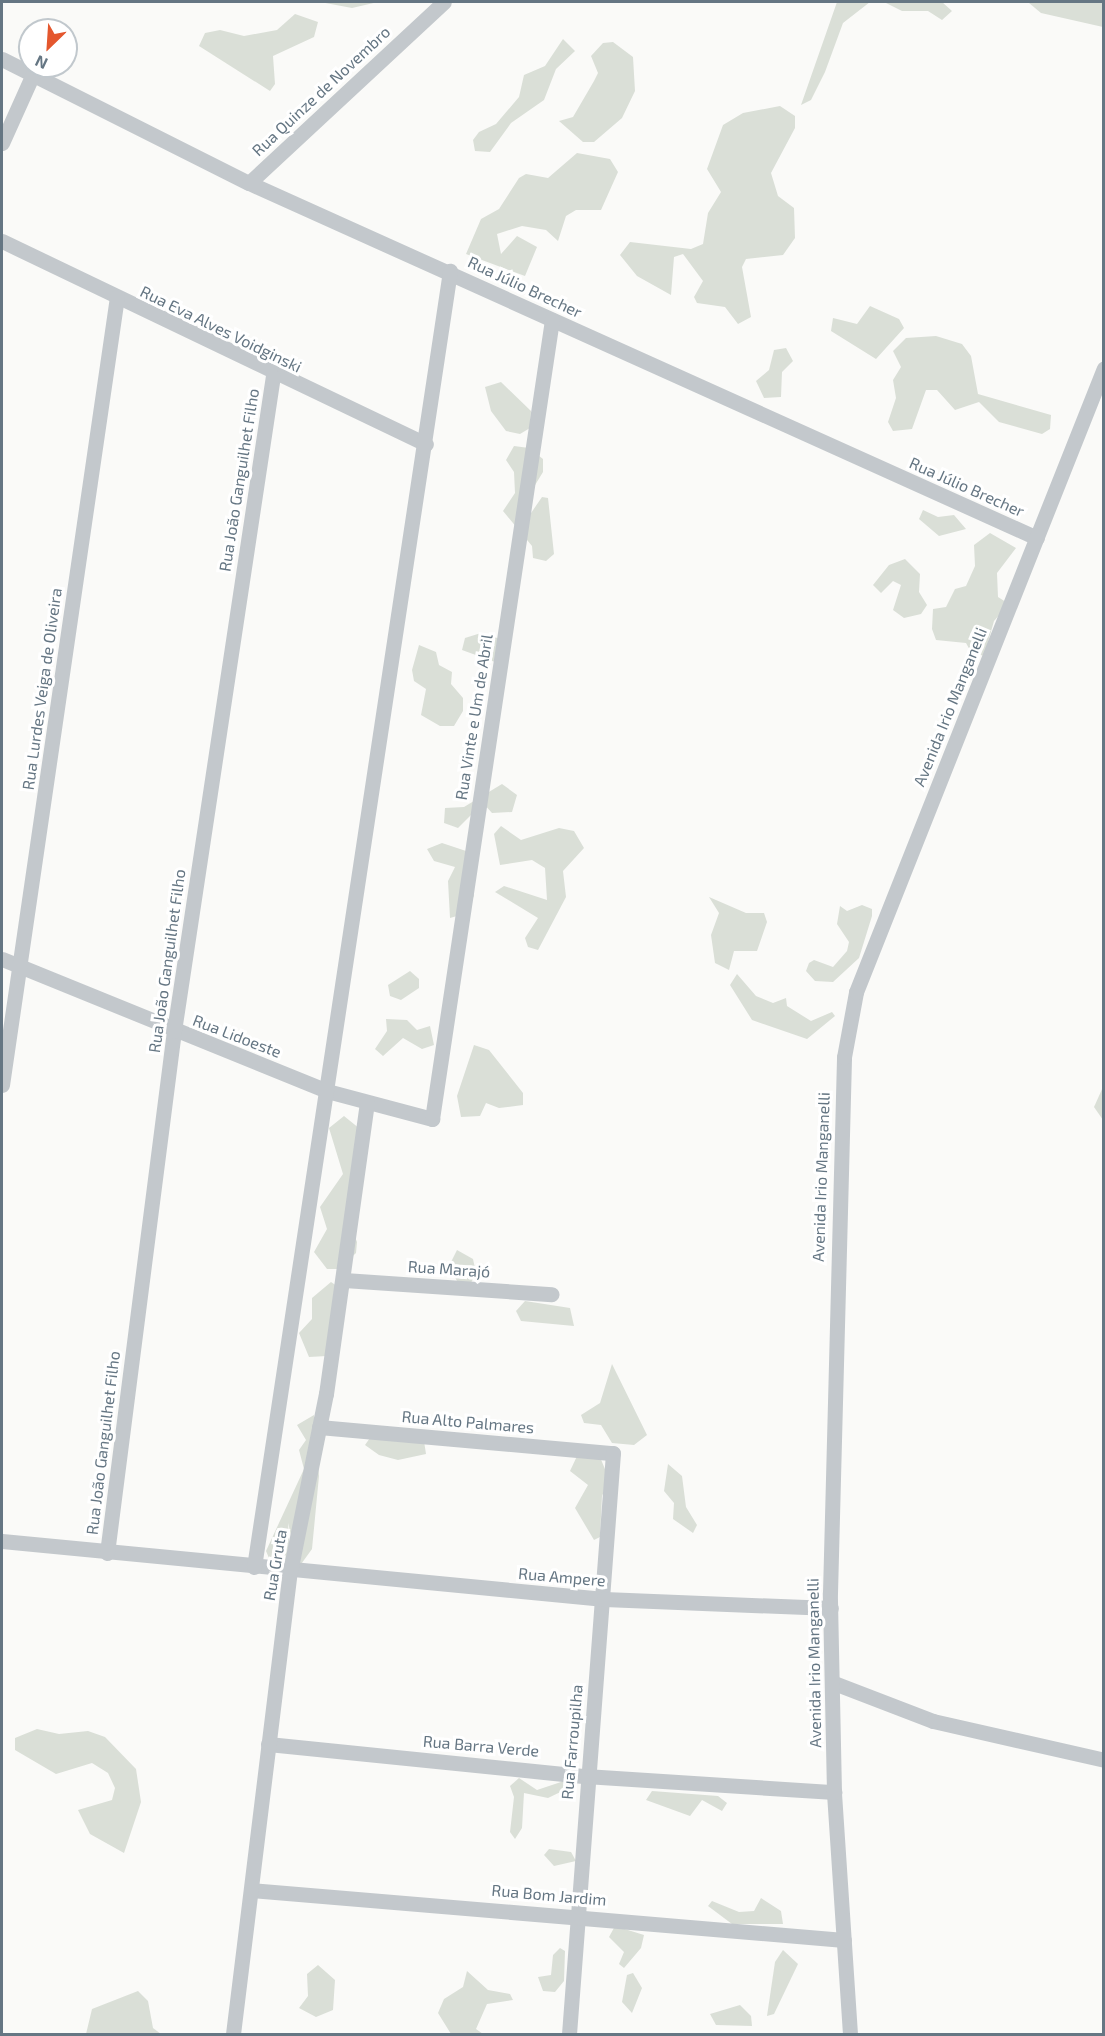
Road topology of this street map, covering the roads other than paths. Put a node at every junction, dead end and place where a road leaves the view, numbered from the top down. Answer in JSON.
{"nodes":[{"id":1,"x":444,"y":2,"type":"edge"},
{"id":2,"x":2,"y":59,"type":"edge"},
{"id":3,"x":18,"y":67,"type":"edge"},
{"id":4,"x":31,"y":78,"type":"edge"},
{"id":5,"x":41,"y":78,"type":"edge"},
{"id":6,"x":2,"y":143,"type":"edge"},
{"id":7,"x":249,"y":183,"type":"junction"},
{"id":8,"x":2,"y":241,"type":"edge"},
{"id":9,"x":450,"y":271,"type":"junction"},
{"id":10,"x":117,"y":297,"type":"junction"},
{"id":11,"x":552,"y":320,"type":"junction"},
{"id":12,"x":1104,"y":368,"type":"edge"},
{"id":13,"x":273,"y":376,"type":"junction"},
{"id":14,"x":426,"y":444,"type":"junction"},
{"id":15,"x":1037,"y":538,"type":"junction"},
{"id":16,"x":2,"y":959,"type":"edge"},
{"id":17,"x":19,"y":966,"type":"junction"},
{"id":18,"x":174,"y":1031,"type":"junction"},
{"id":19,"x":2,"y":1085,"type":"edge"},
{"id":20,"x":327,"y":1091,"type":"junction"},
{"id":21,"x":367,"y":1103,"type":"junction"},
{"id":22,"x":432,"y":1119,"type":"joint"},
{"id":23,"x":344,"y":1280,"type":"junction"},
{"id":24,"x":552,"y":1294,"type":"dead end"},
{"id":25,"x":319,"y":1427,"type":"junction"},
{"id":26,"x":613,"y":1453,"type":"joint"},
{"id":27,"x":2,"y":1540,"type":"edge"},
{"id":28,"x":107,"y":1553,"type":"junction"},
{"id":29,"x":254,"y":1567,"type":"junction"},
{"id":30,"x":290,"y":1572,"type":"junction"},
{"id":31,"x":604,"y":1599,"type":"junction"},
{"id":32,"x":831,"y":1608,"type":"junction"},
{"id":33,"x":834,"y":1683,"type":"junction"},
{"id":34,"x":267,"y":1744,"type":"junction"},
{"id":35,"x":1104,"y":1760,"type":"edge"},
{"id":36,"x":585,"y":1776,"type":"junction"},
{"id":37,"x":834,"y":1792,"type":"junction"},
{"id":38,"x":250,"y":1890,"type":"junction"},
{"id":39,"x":577,"y":1915,"type":"junction"},
{"id":40,"x":844,"y":1940,"type":"junction"},
{"id":41,"x":232,"y":2034,"type":"edge"},
{"id":42,"x":569,"y":2034,"type":"edge"},
{"id":43,"x":849,"y":2034,"type":"edge"}],
"edges":[{"from":1,"to":7,"type":"street","name":"Rua Quinze de Novembro"},
{"from":2,"to":3,"type":"street","name":"Rua Júlio Brecher"},
{"from":4,"to":6,"type":"street"},
{"from":5,"to":7,"type":"street","name":"Rua Júlio Brecher"},
{"from":7,"to":9,"type":"street","name":"Rua Júlio Brecher"},
{"from":8,"to":10,"type":"street","name":"Rua Eva Alves Voidginski"},
{"from":9,"to":11,"type":"street","name":"Rua Júlio Brecher"},
{"from":9,"to":14,"type":"street","name":"Rua Gruta"},
{"from":10,"to":13,"type":"street","name":"Rua Eva Alves Voidginski"},
{"from":10,"to":17,"type":"street","name":"Rua Lurdes Veiga de Oliveira"},
{"from":11,"to":15,"type":"street","name":"Rua Júlio Brecher"},
{"from":11,"to":22,"type":"street","name":"Rua Vinte e Um de Abril"},
{"from":12,"to":15,"type":"street","name":"Avenida Irio Manganelli"},
{"from":13,"to":14,"type":"street","name":"Rua Eva Alves Voidginski"},
{"from":13,"to":18,"type":"street","name":"Rua João Ganguilhet Filho"},
{"from":14,"to":20,"type":"street","name":"Rua Gruta"},
{"from":15,"to":32,"type":"street","name":"Avenida Irio Manganelli"},
{"from":16,"to":17,"type":"street","name":"Rua Lidoeste"},
{"from":17,"to":18,"type":"street","name":"Rua Lidoeste"},
{"from":17,"to":19,"type":"street","name":"Rua Lurdes Veiga de Oliveira"},
{"from":18,"to":20,"type":"street","name":"Rua Lidoeste"},
{"from":18,"to":28,"type":"street","name":"Rua João Ganguilhet Filho"},
{"from":20,"to":21,"type":"street","name":"Rua Lidoeste"},
{"from":20,"to":29,"type":"street","name":"Rua Gruta"},
{"from":21,"to":22,"type":"street","name":"Rua Lidoeste"},
{"from":21,"to":23,"type":"street","name":"Rua Gruta"},
{"from":23,"to":24,"type":"street","name":"Rua Marajó"},
{"from":23,"to":25,"type":"street","name":"Rua Gruta"},
{"from":25,"to":26,"type":"street","name":"Rua Alto Palmares"},
{"from":25,"to":30,"type":"street","name":"Rua Gruta"},
{"from":26,"to":31,"type":"street","name":"Rua Farroupilha"},
{"from":27,"to":28,"type":"street","name":"Rua Ampere"},
{"from":28,"to":29,"type":"street","name":"Rua Ampere"},
{"from":29,"to":30,"type":"street","name":"Rua Ampere"},
{"from":30,"to":31,"type":"street","name":"Rua Ampere"},
{"from":30,"to":34,"type":"street","name":"Rua Gruta"},
{"from":31,"to":32,"type":"street","name":"Rua Ampere"},
{"from":31,"to":36,"type":"street","name":"Rua Farroupilha"},
{"from":32,"to":33,"type":"street","name":"Avenida Irio Manganelli"},
{"from":33,"to":35,"type":"street"},
{"from":33,"to":37,"type":"street","name":"Avenida Irio Manganelli"},
{"from":34,"to":36,"type":"street","name":"Rua Barra Verde"},
{"from":34,"to":38,"type":"street","name":"Rua Gruta"},
{"from":36,"to":37,"type":"street","name":"Rua Barra Verde"},
{"from":36,"to":39,"type":"street","name":"Rua Farroupilha"},
{"from":37,"to":40,"type":"street","name":"Avenida Irio Manganelli"},
{"from":38,"to":39,"type":"street","name":"Rua Bom Jardim"},
{"from":38,"to":41,"type":"street","name":"Rua Gruta"},
{"from":39,"to":40,"type":"street","name":"Rua Bom Jardim"},
{"from":39,"to":42,"type":"street","name":"Rua Farroupilha"},
{"from":40,"to":43,"type":"street","name":"Avenida Irio Manganelli"}]}
